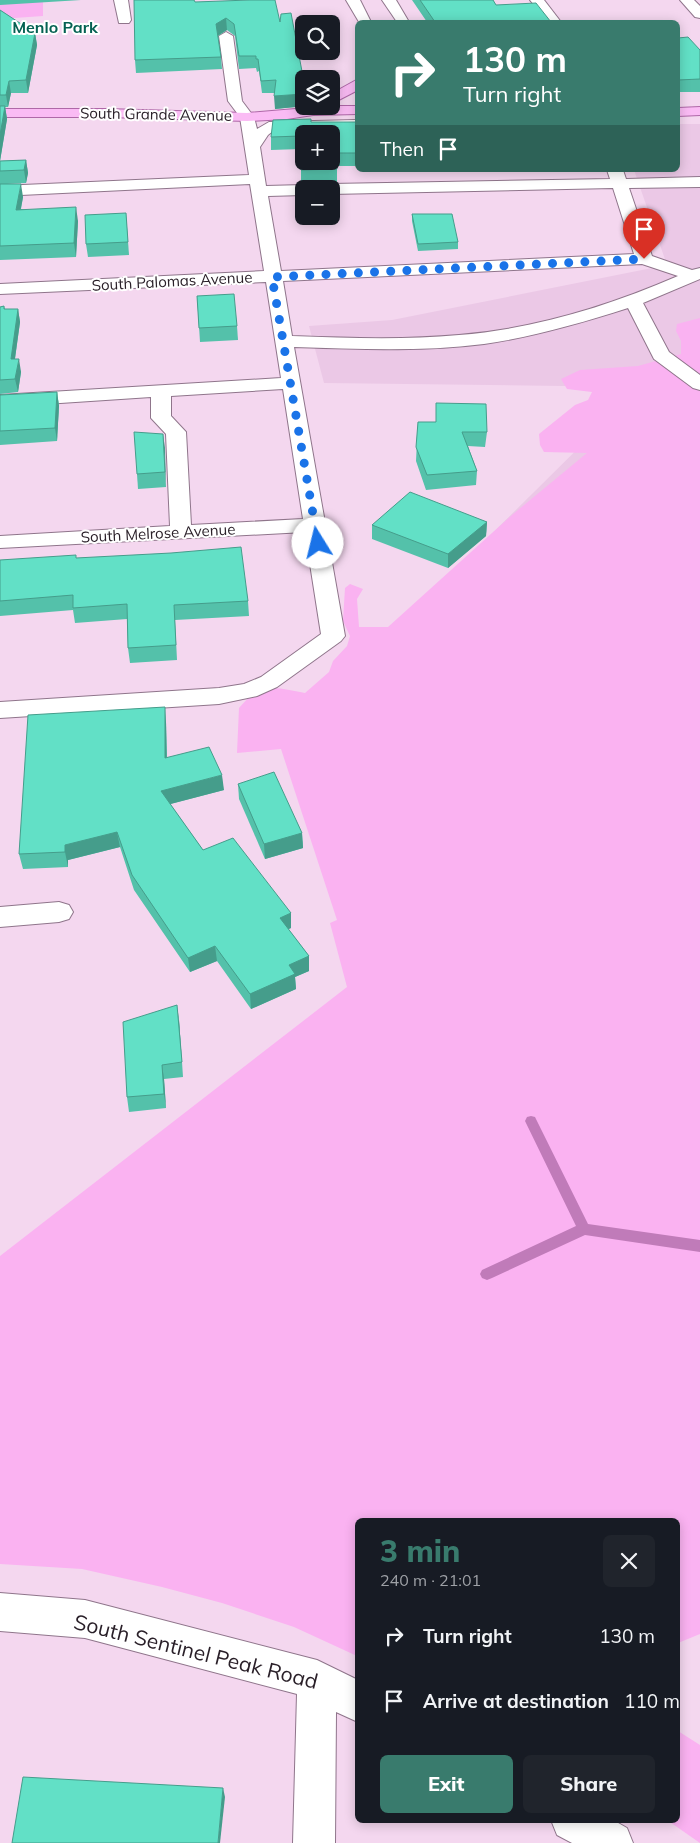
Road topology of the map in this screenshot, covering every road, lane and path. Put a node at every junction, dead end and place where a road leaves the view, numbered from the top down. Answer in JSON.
{"nodes":[{"id":1,"x":121,"y":0,"type":"edge"},
{"id":2,"x":353,"y":0,"type":"edge"},
{"id":3,"x":389,"y":0,"type":"edge"},
{"id":4,"x":537,"y":0,"type":"edge"},
{"id":5,"x":688,"y":0,"type":"edge"},
{"id":6,"x":700,"y":14,"type":"edge"},
{"id":7,"x":124,"y":20,"type":"dead end"},
{"id":8,"x":365,"y":20,"type":"edge"},
{"id":9,"x":402,"y":20,"type":"edge"},
{"id":10,"x":554,"y":20,"type":"edge"},
{"id":11,"x":226,"y":36,"type":"edge"},
{"id":12,"x":353,"y":86,"type":"edge"},
{"id":13,"x":340,"y":94,"type":"edge"},
{"id":14,"x":355,"y":104,"type":"edge"},
{"id":15,"x":340,"y":109,"type":"edge"},
{"id":16,"x":355,"y":110,"type":"edge"},
{"id":17,"x":700,"y":111,"type":"edge"},
{"id":18,"x":680,"y":112,"type":"edge"},
{"id":19,"x":0,"y":113,"type":"edge"},
{"id":20,"x":295,"y":113,"type":"edge"},
{"id":21,"x":247,"y":116,"type":"junction"},
{"id":22,"x":355,"y":124,"type":"edge"},
{"id":23,"x":252,"y":147,"type":"junction"},
{"id":24,"x":617,"y":177,"type":"edge"},
{"id":25,"x":700,"y":182,"type":"edge"},
{"id":26,"x":258,"y":185,"type":"junction"},
{"id":27,"x":295,"y":189,"type":"edge"},
{"id":28,"x":340,"y":189,"type":"edge"},
{"id":29,"x":0,"y":191,"type":"edge"},
{"id":30,"x":644,"y":259,"type":"junction"},
{"id":31,"x":697,"y":274,"type":"edge"},
{"id":32,"x":272,"y":277,"type":"junction"},
{"id":33,"x":0,"y":289,"type":"edge"},
{"id":34,"x":633,"y":300,"type":"junction"},
{"id":35,"x":283,"y":341,"type":"junction"},
{"id":36,"x":291,"y":384,"type":"junction"},
{"id":37,"x":700,"y":384,"type":"edge"},
{"id":38,"x":161,"y":391,"type":"junction"},
{"id":39,"x":0,"y":401,"type":"edge"},
{"id":40,"x":315,"y":525,"type":"junction"},
{"id":41,"x":181,"y":532,"type":"junction"},
{"id":42,"x":0,"y":542,"type":"edge"},
{"id":43,"x":0,"y":710,"type":"edge"},
{"id":44,"x":59,"y":912,"type":"dead end"},
{"id":45,"x":0,"y":917,"type":"edge"},
{"id":46,"x":0,"y":1612,"type":"edge"},
{"id":47,"x":317,"y":1680,"type":"junction"},
{"id":48,"x":355,"y":1700,"type":"edge"},
{"id":49,"x":577,"y":1823,"type":"edge"},
{"id":50,"x":314,"y":1843,"type":"edge"},
{"id":51,"x":612,"y":1843,"type":"edge"}],
"edges":[{"from":1,"to":7,"type":"street"},
{"from":2,"to":8,"type":"street"},
{"from":3,"to":9,"type":"street"},
{"from":4,"to":10,"type":"street"},
{"from":5,"to":6,"type":"street"},
{"from":11,"to":21,"type":"street"},
{"from":12,"to":13,"type":"main road"},
{"from":12,"to":14,"type":"main road"},
{"from":15,"to":16,"type":"main road","name":"South Grande Avenue"},
{"from":17,"to":18,"type":"main road"},
{"from":19,"to":21,"type":"main road","name":"South Grande Avenue"},
{"from":20,"to":21,"type":"main road","name":"South Grande Avenue"},
{"from":21,"to":23,"type":"street"},
{"from":22,"to":23,"type":"street"},
{"from":23,"to":26,"type":"street"},
{"from":24,"to":25,"type":"street"},
{"from":24,"to":28,"type":"street"},
{"from":24,"to":30,"type":"street"},
{"from":26,"to":27,"type":"street"},
{"from":26,"to":29,"type":"street"},
{"from":26,"to":32,"type":"street"},
{"from":30,"to":31,"type":"street"},
{"from":30,"to":32,"type":"street","name":"South Palomas Avenue"},
{"from":31,"to":34,"type":"street"},
{"from":32,"to":33,"type":"street","name":"South Palomas Avenue"},
{"from":32,"to":35,"type":"street"},
{"from":34,"to":35,"type":"street"},
{"from":34,"to":37,"type":"street"},
{"from":35,"to":36,"type":"street"},
{"from":36,"to":38,"type":"street"},
{"from":36,"to":40,"type":"street"},
{"from":38,"to":39,"type":"street"},
{"from":38,"to":41,"type":"street"},
{"from":40,"to":41,"type":"street","name":"South Melrose Avenue"},
{"from":40,"to":43,"type":"street"},
{"from":41,"to":42,"type":"street","name":"South Melrose Avenue"},
{"from":44,"to":45,"type":"street"},
{"from":46,"to":47,"type":"street","name":"South Sentinel Peak Road"},
{"from":47,"to":48,"type":"street","name":"South Sentinel Peak Road"},
{"from":47,"to":50,"type":"street"},
{"from":49,"to":51,"type":"street"}]}
